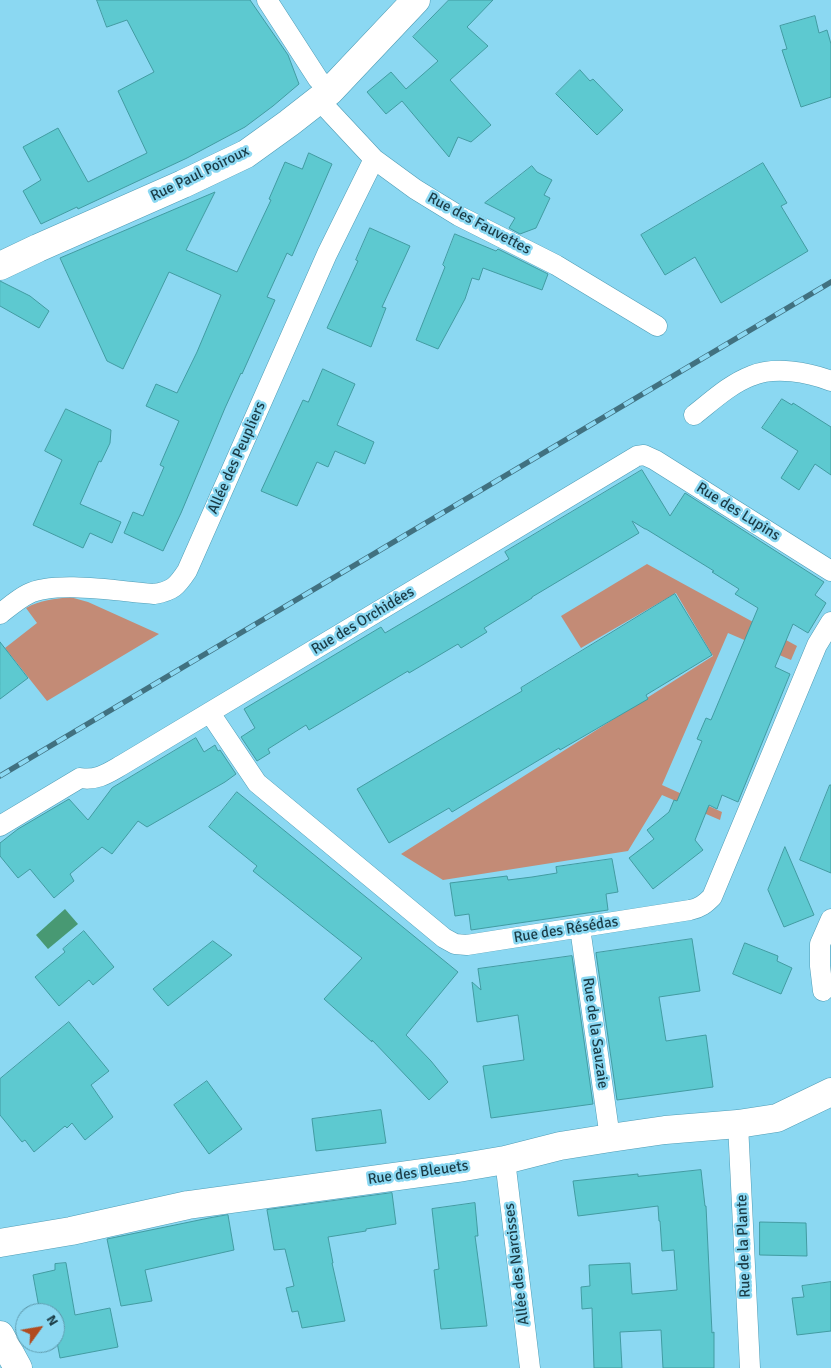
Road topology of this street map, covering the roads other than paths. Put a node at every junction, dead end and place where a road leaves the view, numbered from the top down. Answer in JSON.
{"nodes":[{"id":1,"x":267,"y":0,"type":"edge"},
{"id":2,"x":416,"y":0,"type":"edge"},
{"id":3,"x":324,"y":95,"type":"junction"},
{"id":4,"x":374,"y":159,"type":"junction"},
{"id":5,"x":0,"y":266,"type":"edge"},
{"id":6,"x":657,"y":326,"type":"dead end"},
{"id":7,"x":831,"y":381,"type":"edge"},
{"id":8,"x":694,"y":415,"type":"dead end"},
{"id":9,"x":644,"y":455,"type":"joint"},
{"id":10,"x":831,"y":571,"type":"edge"},
{"id":11,"x":0,"y":614,"type":"edge"},
{"id":12,"x":831,"y":622,"type":"edge"},
{"id":13,"x":210,"y":713,"type":"junction"},
{"id":14,"x":0,"y":826,"type":"edge"},
{"id":15,"x":831,"y":919,"type":"edge"},
{"id":16,"x":580,"y":928,"type":"junction"},
{"id":17,"x":823,"y":991,"type":"dead end"},
{"id":18,"x":831,"y":1092,"type":"edge"},
{"id":19,"x":738,"y":1124,"type":"junction"},
{"id":20,"x":610,"y":1138,"type":"junction"},
{"id":21,"x":505,"y":1160,"type":"junction"},
{"id":22,"x":0,"y":1243,"type":"edge"},
{"id":23,"x":0,"y":1335,"type":"edge"},
{"id":24,"x":18,"y":1368,"type":"edge"},
{"id":25,"x":530,"y":1368,"type":"edge"},
{"id":26,"x":750,"y":1368,"type":"edge"}],
"edges":[{"from":1,"to":3,"type":"street","name":"Rue des Fauvettes"},
{"from":2,"to":3,"type":"street","name":"Rue Paul Poiroux"},
{"from":3,"to":4,"type":"street","name":"Rue des Fauvettes"},
{"from":3,"to":5,"type":"street","name":"Rue Paul Poiroux"},
{"from":4,"to":6,"type":"street","name":"Rue des Fauvettes"},
{"from":4,"to":11,"type":"street","name":"Allée des Peupliers"},
{"from":7,"to":8,"type":"street"},
{"from":9,"to":10,"type":"street","name":"Rue des Lupins"},
{"from":9,"to":13,"type":"street","name":"Rue des Orchidées"},
{"from":12,"to":16,"type":"street","name":"Rue des Résédas"},
{"from":13,"to":14,"type":"street","name":"Rue des Orchidées"},
{"from":13,"to":16,"type":"street","name":"Rue des Résédas"},
{"from":15,"to":17,"type":"street"},
{"from":16,"to":20,"type":"street","name":"Rue de la Sauzaie"},
{"from":18,"to":19,"type":"street","name":"Rue des Bleuets"},
{"from":19,"to":20,"type":"street","name":"Rue des Bleuets"},
{"from":19,"to":26,"type":"street","name":"Rue de la Plante"},
{"from":20,"to":21,"type":"street","name":"Rue des Bleuets"},
{"from":21,"to":22,"type":"street","name":"Rue des Bleuets"},
{"from":21,"to":25,"type":"street","name":"Allée des Narcisses"},
{"from":23,"to":24,"type":"street"}]}
